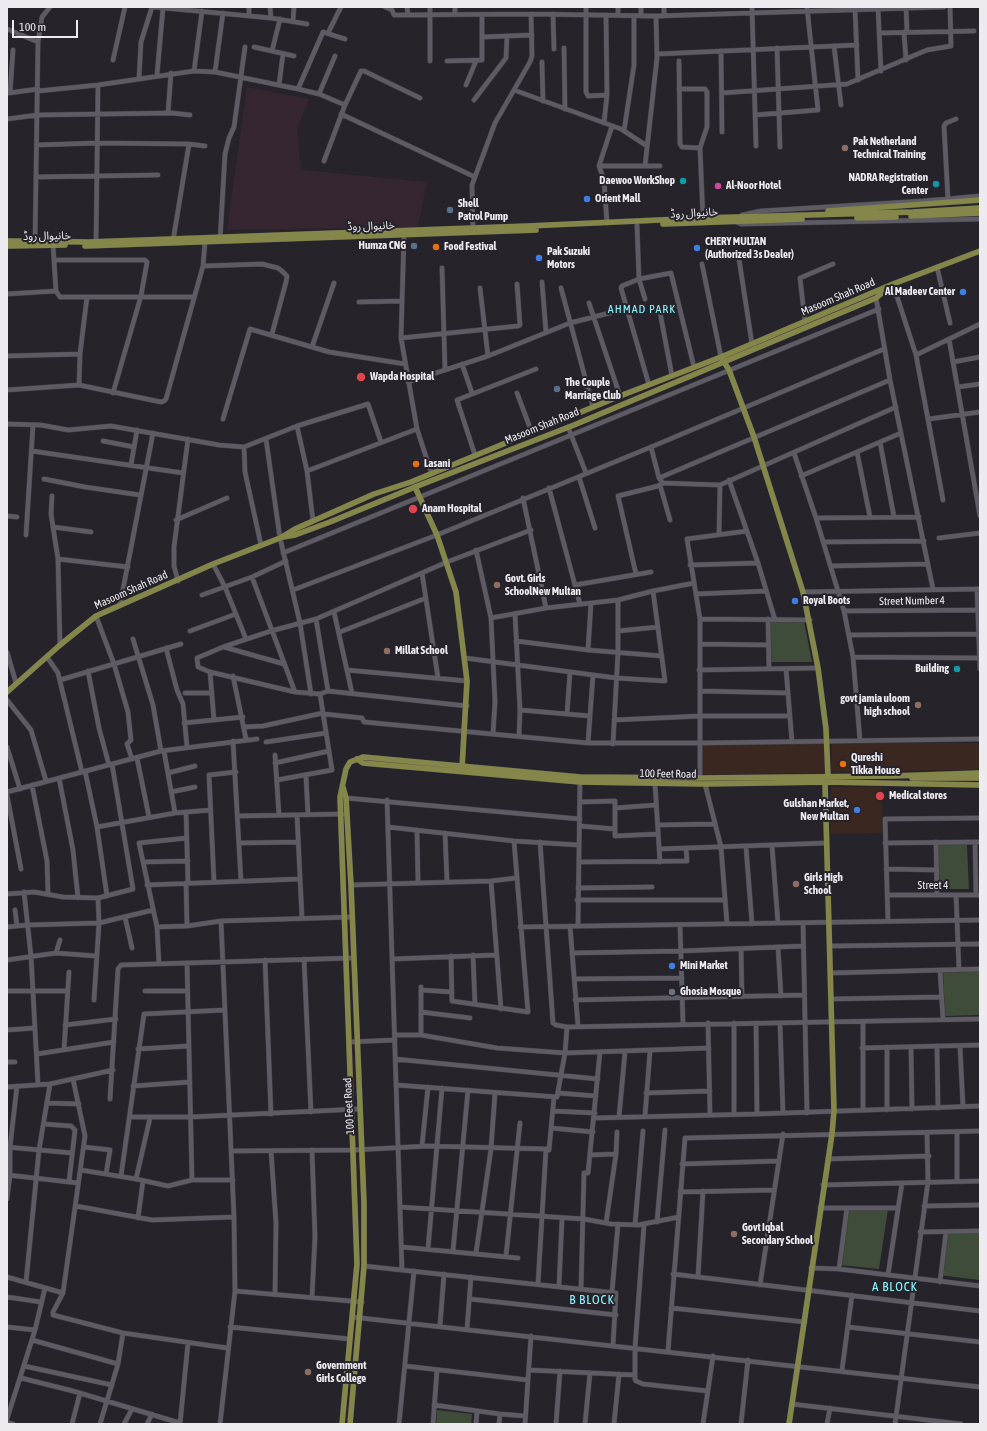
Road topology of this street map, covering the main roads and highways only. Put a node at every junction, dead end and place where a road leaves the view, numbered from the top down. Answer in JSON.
{"nodes":[{"id":1,"x":980,"y":200,"type":"edge"},
{"id":2,"x":980,"y":208,"type":"edge"},
{"id":3,"x":980,"y":213,"type":"edge"},
{"id":4,"x":756,"y":216,"type":"junction"},
{"id":5,"x":735,"y":219,"type":"junction"},
{"id":6,"x":473,"y":231,"type":"junction"},
{"id":7,"x":331,"y":235,"type":"junction"},
{"id":8,"x":220,"y":239,"type":"junction"},
{"id":9,"x":7,"y":241,"type":"edge"},
{"id":10,"x":173,"y":241,"type":"junction"},
{"id":11,"x":35,"y":244,"type":"junction"},
{"id":12,"x":96,"y":244,"type":"junction"},
{"id":13,"x":7,"y":246,"type":"edge"},
{"id":14,"x":980,"y":253,"type":"edge"},
{"id":15,"x":893,"y":284,"type":"junction"},
{"id":16,"x":721,"y":357,"type":"junction"},
{"id":17,"x":724,"y":363,"type":"junction"},
{"id":18,"x":472,"y":456,"type":"junction"},
{"id":19,"x":472,"y":465,"type":"junction"},
{"id":20,"x":416,"y":486,"type":"junction"},
{"id":21,"x":374,"y":494,"type":"junction"},
{"id":22,"x":378,"y":502,"type":"junction"},
{"id":23,"x":280,"y":538,"type":"junction"},
{"id":24,"x":7,"y":692,"type":"edge"},
{"id":25,"x":462,"y":768,"type":"junction"},
{"id":26,"x":980,"y":773,"type":"edge"},
{"id":27,"x":892,"y":776,"type":"junction"},
{"id":28,"x":980,"y":778,"type":"edge"},
{"id":29,"x":826,"y":779,"type":"junction"},
{"id":30,"x":921,"y":779,"type":"junction"},
{"id":31,"x":890,"y":783,"type":"junction"},
{"id":32,"x":980,"y":785,"type":"edge"},
{"id":33,"x":343,"y":786,"type":"junction"},
{"id":34,"x":344,"y":814,"type":"junction"},
{"id":35,"x":342,"y":1424,"type":"edge"},
{"id":36,"x":350,"y":1424,"type":"edge"},
{"id":37,"x":789,"y":1424,"type":"edge"}],
"edges":[{"from":1,"to":4,"type":"main road"},
{"from":2,"to":4,"type":"main road","name":"خانیوال روڈ"},
{"from":3,"to":5,"type":"main road","name":"خانیوال روڈ"},
{"from":4,"to":5,"type":"main road","name":"خانیوال روڈ"},
{"from":5,"to":6,"type":"main road","name":"خانیوال روڈ"},
{"from":5,"to":6,"type":"main road","name":"خانیوال روڈ"},
{"from":6,"to":7,"type":"main road","name":"خانیوال روڈ"},
{"from":6,"to":7,"type":"main road","name":"خانیوال روڈ"},
{"from":7,"to":8,"type":"main road","name":"خانیوال روڈ"},
{"from":8,"to":10,"type":"main road","name":"خانیوال روڈ"},
{"from":8,"to":10,"type":"main road","name":"خانیوال روڈ"},
{"from":9,"to":11,"type":"main road","name":"خانیوال روڈ"},
{"from":10,"to":12,"type":"main road","name":"خانیوال روڈ"},
{"from":11,"to":12,"type":"main road","name":"خانیوال روڈ"},
{"from":11,"to":12,"type":"main road","name":"خانیوال روڈ"},
{"from":11,"to":13,"type":"main road","name":"خانیوال روڈ"},
{"from":14,"to":15,"type":"main road","name":"Masoom Shah Road"},
{"from":15,"to":16,"type":"main road","name":"Masoom Shah Road"},
{"from":15,"to":17,"type":"main road","name":"Masoom Shah Road"},
{"from":16,"to":17,"type":"main road"},
{"from":16,"to":18,"type":"main road","name":"Masoom Shah Road"},
{"from":17,"to":19,"type":"main road","name":"Masoom Shah Road"},
{"from":17,"to":29,"type":"main road"},
{"from":18,"to":19,"type":"main road"},
{"from":18,"to":21,"type":"main road","name":"Masoom Shah Road"},
{"from":19,"to":20,"type":"main road","name":"Masoom Shah Road"},
{"from":20,"to":22,"type":"main road","name":"Masoom Shah Road"},
{"from":20,"to":25,"type":"main road"},
{"from":21,"to":22,"type":"main road"},
{"from":21,"to":23,"type":"main road","name":"Masoom Shah Road"},
{"from":22,"to":23,"type":"main road","name":"Masoom Shah Road"},
{"from":23,"to":24,"type":"main road","name":"Masoom Shah Road"},
{"from":25,"to":29,"type":"main road","name":"100 Feet Road"},
{"from":25,"to":29,"type":"main road","name":"100 Feet Road"},
{"from":25,"to":33,"type":"main road","name":"100 Feet Road"},
{"from":26,"to":27,"type":"main road","name":"100 Feet Road"},
{"from":27,"to":29,"type":"main road","name":"100 Feet Road"},
{"from":27,"to":30,"type":"main road"},
{"from":28,"to":30,"type":"main road"},
{"from":29,"to":31,"type":"main road","name":"100 Feet Road"},
{"from":29,"to":37,"type":"main road"},
{"from":30,"to":31,"type":"main road"},
{"from":31,"to":32,"type":"main road","name":"100 Feet Road"},
{"from":33,"to":34,"type":"main road","name":"100 Feet Road"},
{"from":33,"to":34,"type":"main road","name":"100 Feet Road"},
{"from":34,"to":35,"type":"main road","name":"100 Feet Road"},
{"from":34,"to":36,"type":"main road","name":"100 Feet Road"}]}
